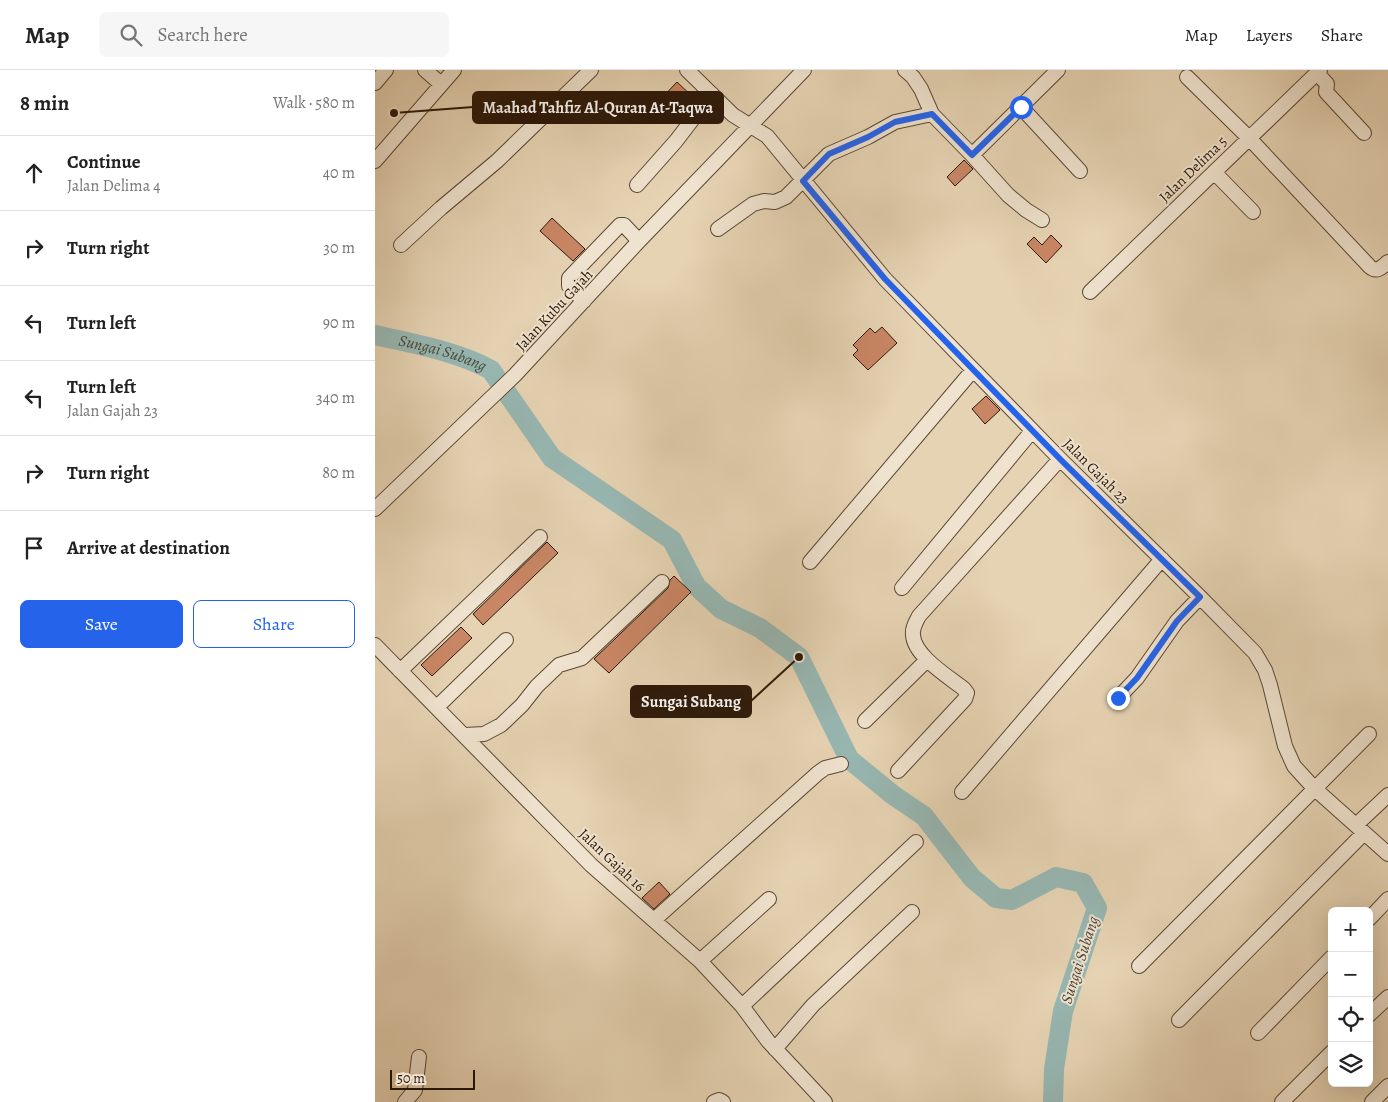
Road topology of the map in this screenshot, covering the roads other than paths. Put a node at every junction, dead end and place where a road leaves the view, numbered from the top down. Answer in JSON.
{"nodes":[{"id":1,"x":386,"y":70,"type":"edge"},
{"id":2,"x":425,"y":70,"type":"edge"},
{"id":3,"x":454,"y":70,"type":"edge"},
{"id":4,"x":591,"y":70,"type":"edge"},
{"id":5,"x":687,"y":70,"type":"edge"},
{"id":6,"x":804,"y":70,"type":"edge"},
{"id":7,"x":905,"y":70,"type":"edge"},
{"id":8,"x":1058,"y":70,"type":"edge"},
{"id":9,"x":1319,"y":72,"type":"edge"},
{"id":10,"x":1187,"y":77,"type":"dead end"},
{"id":11,"x":375,"y":83,"type":"edge"},
{"id":12,"x":441,"y":84,"type":"junction"},
{"id":13,"x":712,"y":94,"type":"junction"},
{"id":14,"x":1021,"y":107,"type":"junction"},
{"id":15,"x":932,"y":114,"type":"junction"},
{"id":16,"x":750,"y":126,"type":"junction"},
{"id":17,"x":1364,"y":133,"type":"dead end"},
{"id":18,"x":1249,"y":138,"type":"junction"},
{"id":19,"x":972,"y":155,"type":"junction"},
{"id":20,"x":375,"y":161,"type":"edge"},
{"id":21,"x":1080,"y":171,"type":"dead end"},
{"id":22,"x":1214,"y":172,"type":"junction"},
{"id":23,"x":803,"y":181,"type":"junction"},
{"id":24,"x":637,"y":185,"type":"dead end"},
{"id":25,"x":1253,"y":212,"type":"dead end"},
{"id":26,"x":1042,"y":220,"type":"dead end"},
{"id":27,"x":718,"y":229,"type":"dead end"},
{"id":28,"x":639,"y":241,"type":"junction"},
{"id":29,"x":401,"y":246,"type":"dead end"},
{"id":30,"x":1388,"y":262,"type":"edge"},
{"id":31,"x":1090,"y":292,"type":"dead end"},
{"id":32,"x":584,"y":301,"type":"junction"},
{"id":33,"x":973,"y":370,"type":"junction"},
{"id":34,"x":1032,"y":431,"type":"junction"},
{"id":35,"x":1060,"y":459,"type":"junction"},
{"id":36,"x":375,"y":509,"type":"edge"},
{"id":37,"x":540,"y":536,"type":"dead end"},
{"id":38,"x":1162,"y":560,"type":"junction"},
{"id":39,"x":810,"y":562,"type":"dead end"},
{"id":40,"x":662,"y":582,"type":"dead end"},
{"id":41,"x":902,"y":588,"type":"dead end"},
{"id":42,"x":1200,"y":597,"type":"junction"},
{"id":43,"x":505,"y":640,"type":"dead end"},
{"id":44,"x":375,"y":644,"type":"edge"},
{"id":45,"x":927,"y":660,"type":"junction"},
{"id":46,"x":399,"y":671,"type":"junction"},
{"id":47,"x":1118,"y":698,"type":"dead end"},
{"id":48,"x":437,"y":707,"type":"junction"},
{"id":49,"x":865,"y":721,"type":"dead end"},
{"id":50,"x":1369,"y":734,"type":"dead end"},
{"id":51,"x":465,"y":736,"type":"junction"},
{"id":52,"x":841,"y":764,"type":"dead end"},
{"id":53,"x":898,"y":771,"type":"dead end"},
{"id":54,"x":1314,"y":788,"type":"junction"},
{"id":55,"x":962,"y":792,"type":"dead end"},
{"id":56,"x":1388,"y":796,"type":"edge"},
{"id":57,"x":1360,"y":829,"type":"junction"},
{"id":58,"x":916,"y":842,"type":"dead end"},
{"id":59,"x":1388,"y":854,"type":"edge"},
{"id":60,"x":769,"y":899,"type":"dead end"},
{"id":61,"x":1388,"y":899,"type":"edge"},
{"id":62,"x":912,"y":912,"type":"dead end"},
{"id":63,"x":1373,"y":915,"type":"edge"},
{"id":64,"x":654,"y":920,"type":"junction"},
{"id":65,"x":1328,"y":961,"type":"edge"},
{"id":66,"x":700,"y":962,"type":"junction"},
{"id":67,"x":1139,"y":966,"type":"dead end"},
{"id":68,"x":1388,"y":997,"type":"edge"},
{"id":69,"x":742,"y":1006,"type":"junction"},
{"id":70,"x":1373,"y":1011,"type":"edge"},
{"id":71,"x":1179,"y":1020,"type":"dead end"},
{"id":72,"x":1258,"y":1033,"type":"dead end"},
{"id":73,"x":775,"y":1049,"type":"junction"},
{"id":74,"x":1328,"y":1056,"type":"edge"},
{"id":75,"x":419,"y":1057,"type":"dead end"},
{"id":76,"x":1388,"y":1086,"type":"edge"},
{"id":77,"x":405,"y":1102,"type":"edge"},
{"id":78,"x":714,"y":1102,"type":"edge"},
{"id":79,"x":723,"y":1102,"type":"edge"},
{"id":80,"x":825,"y":1102,"type":"edge"},
{"id":81,"x":1282,"y":1102,"type":"edge"},
{"id":82,"x":1372,"y":1102,"type":"edge"}],
"edges":[{"from":1,"to":11,"type":"street"},
{"from":2,"to":12,"type":"street"},
{"from":3,"to":12,"type":"street"},
{"from":4,"to":29,"type":"street"},
{"from":5,"to":13,"type":"street","name":"Jalan Gajah 23"},
{"from":6,"to":16,"type":"street","name":"Jalan Kubu Gajah"},
{"from":7,"to":15,"type":"street"},
{"from":8,"to":14,"type":"street"},
{"from":9,"to":17,"type":"street"},
{"from":9,"to":18,"type":"street","name":"Jalan Delima 5"},
{"from":10,"to":18,"type":"street"},
{"from":12,"to":20,"type":"street"},
{"from":13,"to":16,"type":"street","name":"Jalan Gajah 23"},
{"from":13,"to":24,"type":"street"},
{"from":14,"to":19,"type":"street"},
{"from":14,"to":21,"type":"street"},
{"from":15,"to":19,"type":"street"},
{"from":15,"to":23,"type":"street"},
{"from":16,"to":23,"type":"street","name":"Jalan Gajah 23"},
{"from":16,"to":28,"type":"street","name":"Jalan Kubu Gajah"},
{"from":18,"to":22,"type":"street","name":"Jalan Delima 5"},
{"from":18,"to":30,"type":"street"},
{"from":19,"to":26,"type":"street"},
{"from":22,"to":25,"type":"street"},
{"from":22,"to":31,"type":"street","name":"Jalan Delima 5"},
{"from":23,"to":27,"type":"street"},
{"from":23,"to":33,"type":"street","name":"Jalan Gajah 23"},
{"from":28,"to":32,"type":"street","name":"Jalan Kubu Gajah"},
{"from":28,"to":32,"type":"street"},
{"from":32,"to":36,"type":"street","name":"Jalan Kubu Gajah"},
{"from":33,"to":34,"type":"street","name":"Jalan Gajah 23"},
{"from":33,"to":39,"type":"street"},
{"from":34,"to":35,"type":"street","name":"Jalan Gajah 23"},
{"from":34,"to":41,"type":"street"},
{"from":35,"to":38,"type":"street","name":"Jalan Gajah 23"},
{"from":35,"to":45,"type":"street"},
{"from":37,"to":46,"type":"street"},
{"from":38,"to":42,"type":"street","name":"Jalan Gajah 23"},
{"from":38,"to":55,"type":"street"},
{"from":40,"to":51,"type":"street"},
{"from":42,"to":47,"type":"street"},
{"from":42,"to":54,"type":"street","name":"Jalan Gajah 23"},
{"from":43,"to":48,"type":"street"},
{"from":44,"to":46,"type":"street","name":"Jalan Gajah 16"},
{"from":45,"to":49,"type":"street"},
{"from":45,"to":53,"type":"street"},
{"from":46,"to":48,"type":"street","name":"Jalan Gajah 16"},
{"from":48,"to":51,"type":"street","name":"Jalan Gajah 16"},
{"from":50,"to":54,"type":"street"},
{"from":51,"to":64,"type":"street","name":"Jalan Gajah 16"},
{"from":52,"to":64,"type":"street"},
{"from":54,"to":57,"type":"street","name":"Jalan Gajah 23"},
{"from":54,"to":67,"type":"street"},
{"from":56,"to":57,"type":"street"},
{"from":57,"to":59,"type":"street","name":"Jalan Gajah 23"},
{"from":57,"to":71,"type":"street"},
{"from":58,"to":69,"type":"street"},
{"from":60,"to":66,"type":"street"},
{"from":61,"to":63,"type":"street"},
{"from":62,"to":73,"type":"street"},
{"from":64,"to":66,"type":"street","name":"Jalan Gajah 16"},
{"from":65,"to":72,"type":"street"},
{"from":66,"to":69,"type":"street","name":"Jalan Gajah 16"},
{"from":68,"to":70,"type":"street"},
{"from":69,"to":73,"type":"street","name":"Jalan Gajah 16"},
{"from":73,"to":80,"type":"street","name":"Jalan Gajah 16"},
{"from":74,"to":81,"type":"street"},
{"from":75,"to":77,"type":"street"},
{"from":76,"to":82,"type":"street"},
{"from":78,"to":79,"type":"street"}]}
